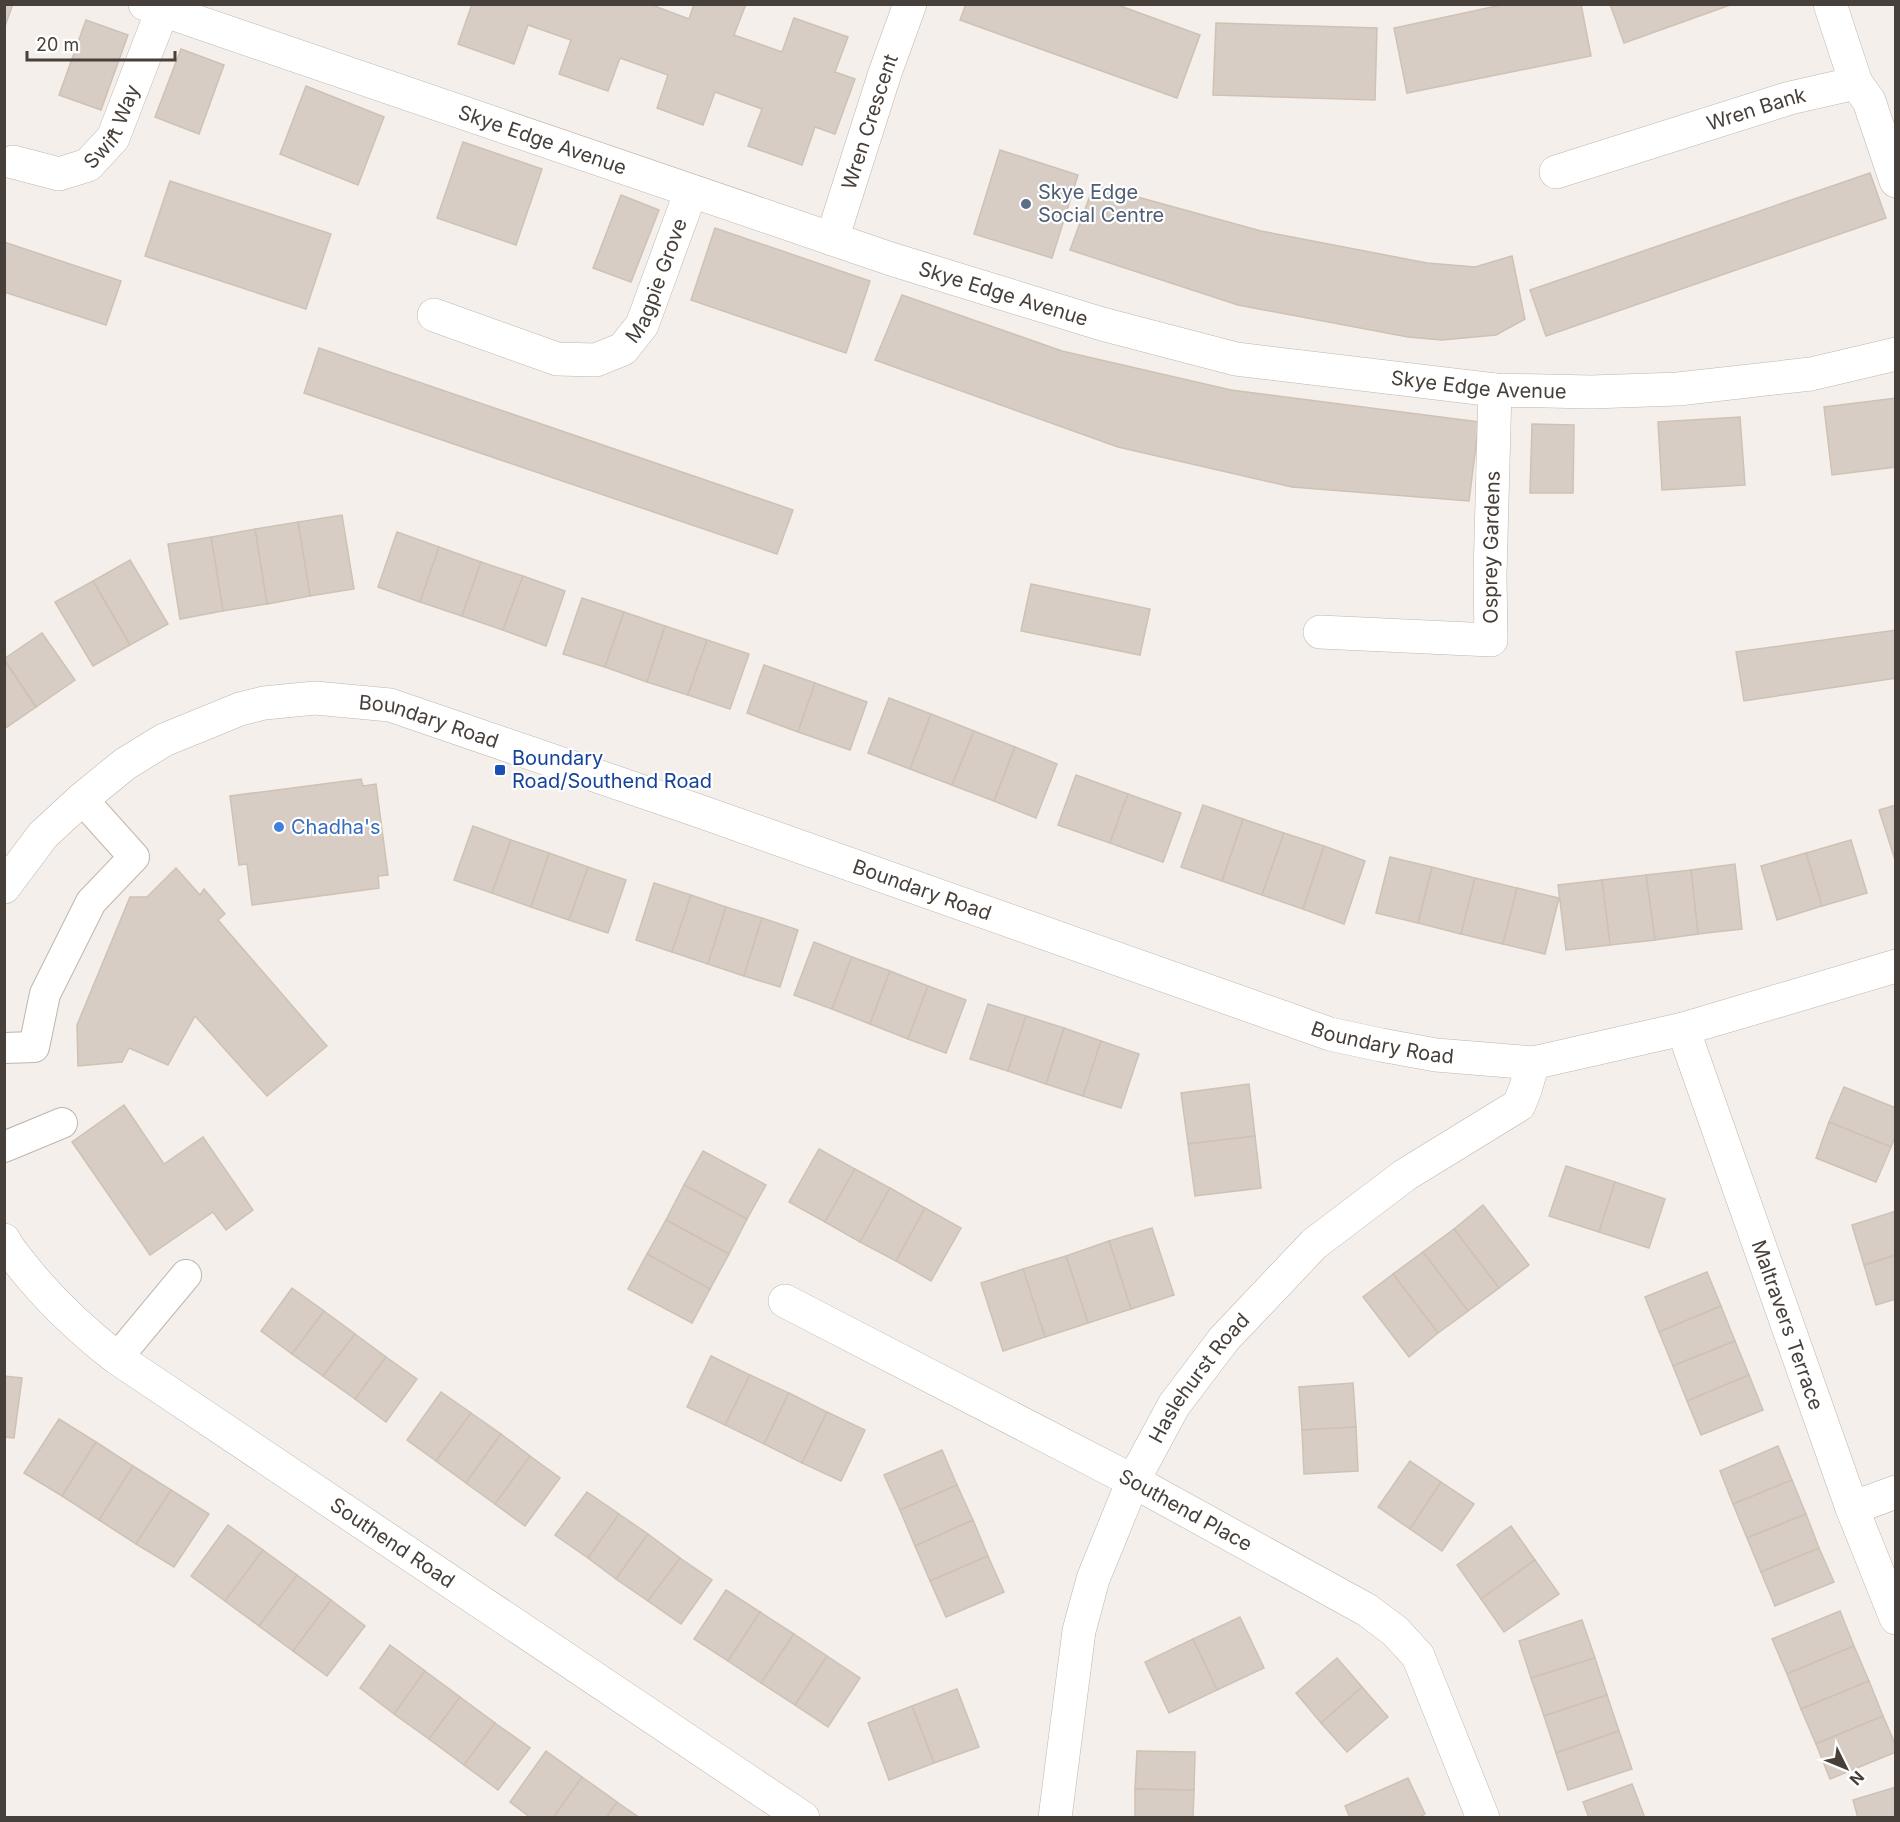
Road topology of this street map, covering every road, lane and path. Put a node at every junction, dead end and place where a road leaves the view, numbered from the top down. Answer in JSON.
{"nodes":[{"id":1,"x":910,"y":4,"type":"edge"},
{"id":2,"x":1830,"y":4,"type":"edge"},
{"id":3,"x":154,"y":8,"type":"edge"},
{"id":4,"x":1856,"y":83,"type":"junction"},
{"id":5,"x":13,"y":162,"type":"dead end"},
{"id":6,"x":1556,"y":172,"type":"dead end"},
{"id":7,"x":1896,"y":181,"type":"edge"},
{"id":8,"x":691,"y":191,"type":"junction"},
{"id":9,"x":832,"y":239,"type":"junction"},
{"id":10,"x":434,"y":315,"type":"dead end"},
{"id":11,"x":1896,"y":354,"type":"edge"},
{"id":12,"x":1495,"y":390,"type":"junction"},
{"id":13,"x":1320,"y":632,"type":"dead end"},
{"id":14,"x":82,"y":799,"type":"junction"},
{"id":15,"x":4,"y":887,"type":"edge"},
{"id":16,"x":1896,"y":966,"type":"edge"},
{"id":17,"x":1683,"y":1029,"type":"junction"},
{"id":18,"x":4,"y":1048,"type":"edge"},
{"id":19,"x":1533,"y":1063,"type":"junction"},
{"id":20,"x":62,"y":1123,"type":"dead end"},
{"id":21,"x":4,"y":1147,"type":"edge"},
{"id":22,"x":5,"y":1243,"type":"edge"},
{"id":23,"x":186,"y":1275,"type":"dead end"},
{"id":24,"x":785,"y":1300,"type":"dead end"},
{"id":25,"x":117,"y":1358,"type":"junction"},
{"id":26,"x":1133,"y":1481,"type":"junction"},
{"id":27,"x":1896,"y":1491,"type":"edge"},
{"id":28,"x":1852,"y":1508,"type":"junction"},
{"id":29,"x":1896,"y":1618,"type":"edge"},
{"id":30,"x":803,"y":1818,"type":"edge"},
{"id":31,"x":1055,"y":1818,"type":"edge"},
{"id":32,"x":1483,"y":1818,"type":"edge"}],
"edges":[{"from":1,"to":9,"type":"street","name":"Wren Crescent"},
{"from":2,"to":4,"type":"street"},
{"from":3,"to":5,"type":"street","name":"Swift Way"},
{"from":3,"to":8,"type":"street","name":"Skye Edge Avenue"},
{"from":4,"to":6,"type":"street","name":"Wren Bank"},
{"from":4,"to":7,"type":"street"},
{"from":8,"to":9,"type":"street","name":"Skye Edge Avenue"},
{"from":8,"to":10,"type":"street","name":"Magpie Grove"},
{"from":9,"to":12,"type":"street","name":"Skye Edge Avenue"},
{"from":11,"to":12,"type":"street","name":"Skye Edge Avenue"},
{"from":12,"to":13,"type":"street","name":"Osprey Gardens"},
{"from":14,"to":15,"type":"street","name":"Boundary Road"},
{"from":14,"to":18,"type":"lane"},
{"from":14,"to":19,"type":"street","name":"Boundary Road"},
{"from":16,"to":17,"type":"street","name":"Boundary Road"},
{"from":17,"to":19,"type":"street","name":"Boundary Road"},
{"from":17,"to":28,"type":"street","name":"Maltravers Terrace"},
{"from":19,"to":26,"type":"street","name":"Haslehurst Road"},
{"from":20,"to":21,"type":"lane"},
{"from":22,"to":25,"type":"street","name":"Southend Road"},
{"from":23,"to":25,"type":"lane"},
{"from":24,"to":26,"type":"street","name":"Southend Place"},
{"from":25,"to":30,"type":"street","name":"Southend Road"},
{"from":26,"to":31,"type":"street","name":"Haslehurst Road"},
{"from":26,"to":32,"type":"street","name":"Southend Place"},
{"from":27,"to":28,"type":"street"},
{"from":28,"to":29,"type":"street","name":"Maltravers Terrace"}]}
